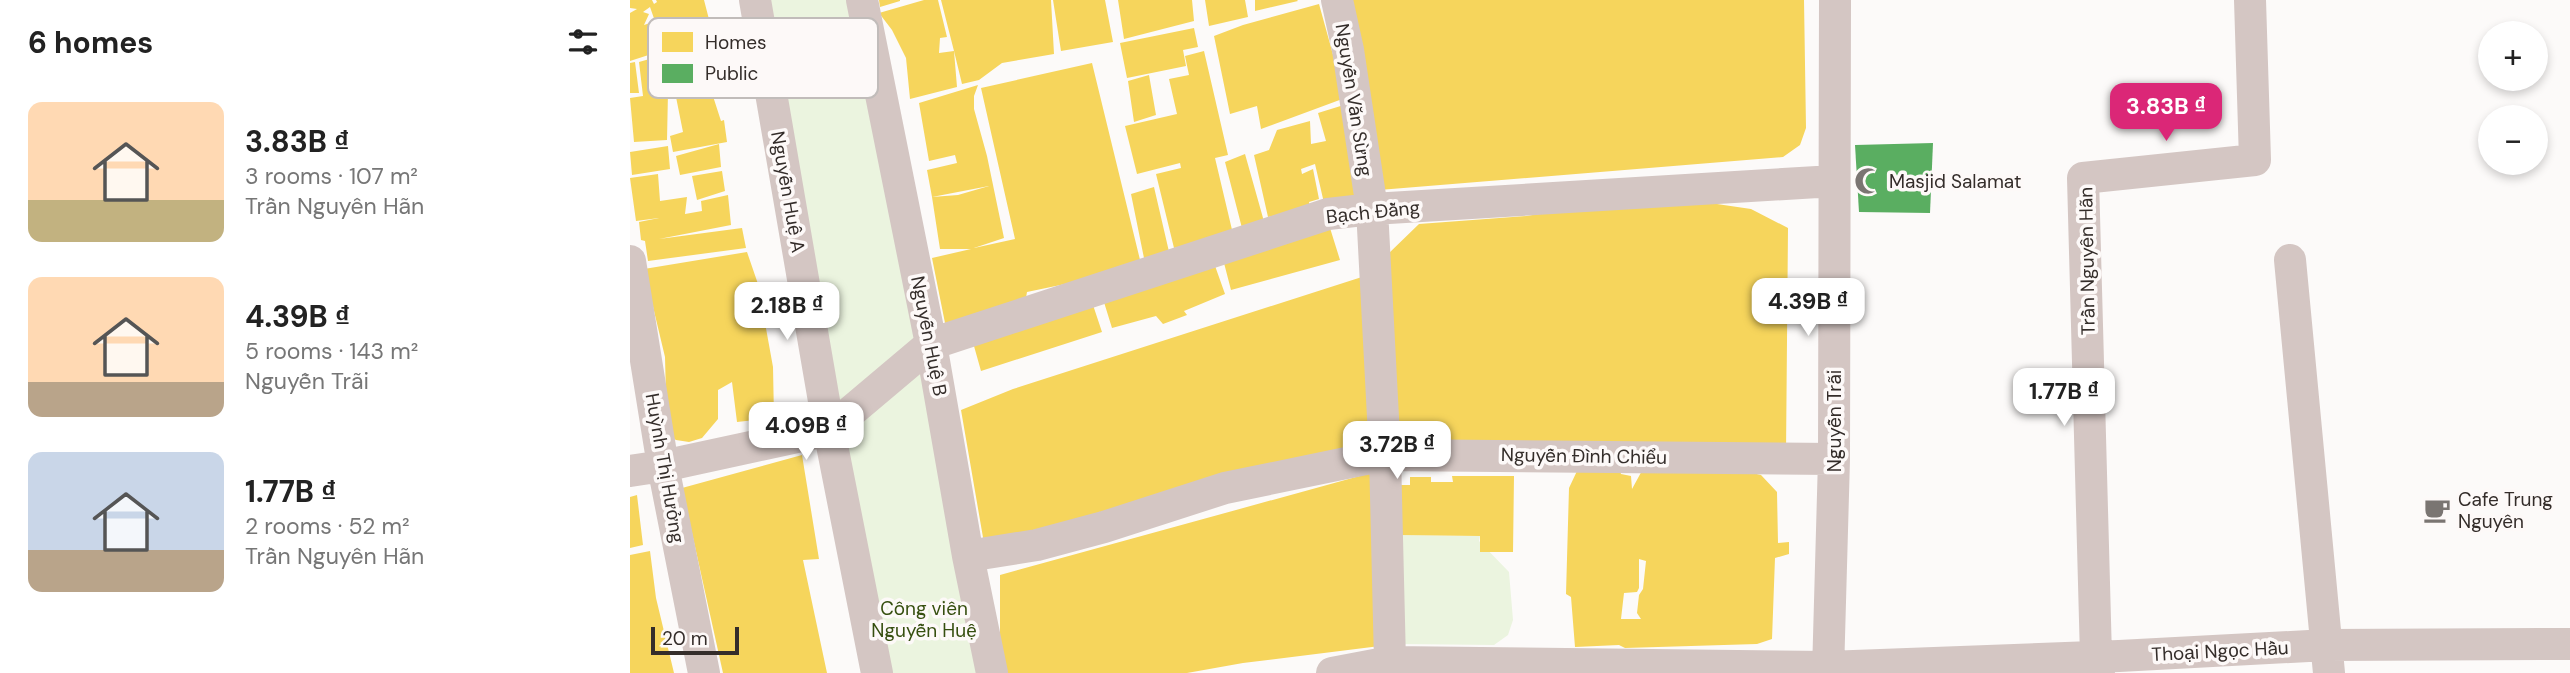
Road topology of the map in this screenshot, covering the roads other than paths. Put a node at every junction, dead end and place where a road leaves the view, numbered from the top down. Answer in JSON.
{"nodes":[{"id":1,"x":755,"y":0,"type":"edge"},
{"id":2,"x":862,"y":0,"type":"edge"},
{"id":3,"x":1337,"y":0,"type":"edge"},
{"id":4,"x":1835,"y":0,"type":"edge"},
{"id":5,"x":2250,"y":0,"type":"edge"},
{"id":6,"x":758,"y":18,"type":"edge"},
{"id":7,"x":866,"y":18,"type":"edge"},
{"id":8,"x":878,"y":80,"type":"edge"},
{"id":9,"x":772,"y":98,"type":"edge"},
{"id":10,"x":1834,"y":181,"type":"junction"},
{"id":11,"x":1372,"y":209,"type":"junction"},
{"id":12,"x":2290,"y":260,"type":"dead end"},
{"id":13,"x":630,"y":261,"type":"edge"},
{"id":14,"x":931,"y":344,"type":"junction"},
{"id":15,"x":829,"y":430,"type":"junction"},
{"id":16,"x":1385,"y":454,"type":"junction"},
{"id":17,"x":1834,"y":459,"type":"junction"},
{"id":18,"x":663,"y":467,"type":"junction"},
{"id":19,"x":630,"y":471,"type":"edge"},
{"id":20,"x":968,"y":555,"type":"junction"},
{"id":21,"x":2561,"y":654,"type":"edge"},
{"id":22,"x":2328,"y":659,"type":"edge"},
{"id":23,"x":1390,"y":662,"type":"junction"},
{"id":24,"x":2097,"y":665,"type":"edge"},
{"id":25,"x":1828,"y":670,"type":"edge"},
{"id":26,"x":704,"y":673,"type":"edge"},
{"id":27,"x":877,"y":673,"type":"edge"},
{"id":28,"x":992,"y":673,"type":"edge"},
{"id":29,"x":1332,"y":673,"type":"edge"}],
"edges":[{"from":1,"to":6,"type":"street","name":"Nguyễn Huệ A"},
{"from":2,"to":7,"type":"street","name":"Nguyễn Huệ B"},
{"from":3,"to":11,"type":"street","name":"Nguyễn Văn Sừng"},
{"from":4,"to":10,"type":"street","name":"Nguyễn Trãi"},
{"from":5,"to":24,"type":"street","name":"Trần Nguyên Hãn"},
{"from":8,"to":14,"type":"street","name":"Nguyễn Huệ B"},
{"from":9,"to":15,"type":"street","name":"Nguyễn Huệ A"},
{"from":10,"to":11,"type":"street","name":"Bạch Đằng"},
{"from":10,"to":17,"type":"street","name":"Nguyễn Trãi"},
{"from":11,"to":14,"type":"street","name":"Bạch Đằng"},
{"from":11,"to":16,"type":"street","name":"Nguyễn Văn Sừng"},
{"from":12,"to":22,"type":"street"},
{"from":13,"to":18,"type":"street","name":"Huỳnh Thị Hưởng"},
{"from":14,"to":15,"type":"street"},
{"from":14,"to":20,"type":"street","name":"Nguyễn Huệ B"},
{"from":15,"to":18,"type":"street"},
{"from":15,"to":27,"type":"street","name":"Nguyễn Huệ A"},
{"from":16,"to":17,"type":"street","name":"Nguyễn Đình Chiểu"},
{"from":16,"to":20,"type":"street","name":"Nguyễn Đình Chiểu"},
{"from":16,"to":23,"type":"street","name":"Nguyễn Văn Sừng"},
{"from":17,"to":25,"type":"street","name":"Nguyễn Trãi"},
{"from":18,"to":19,"type":"street"},
{"from":18,"to":26,"type":"street","name":"Huỳnh Thị Hưởng"},
{"from":20,"to":28,"type":"street","name":"Nguyễn Huệ B"},
{"from":21,"to":22,"type":"street","name":"Thoại Ngọc Hầu"},
{"from":22,"to":24,"type":"street","name":"Thoại Ngọc Hầu"},
{"from":23,"to":25,"type":"street","name":"Thoại Ngọc Hầu"},
{"from":23,"to":29,"type":"street","name":"Thoại Ngọc Hầu"},
{"from":24,"to":25,"type":"street","name":"Thoại Ngọc Hầu"}]}
